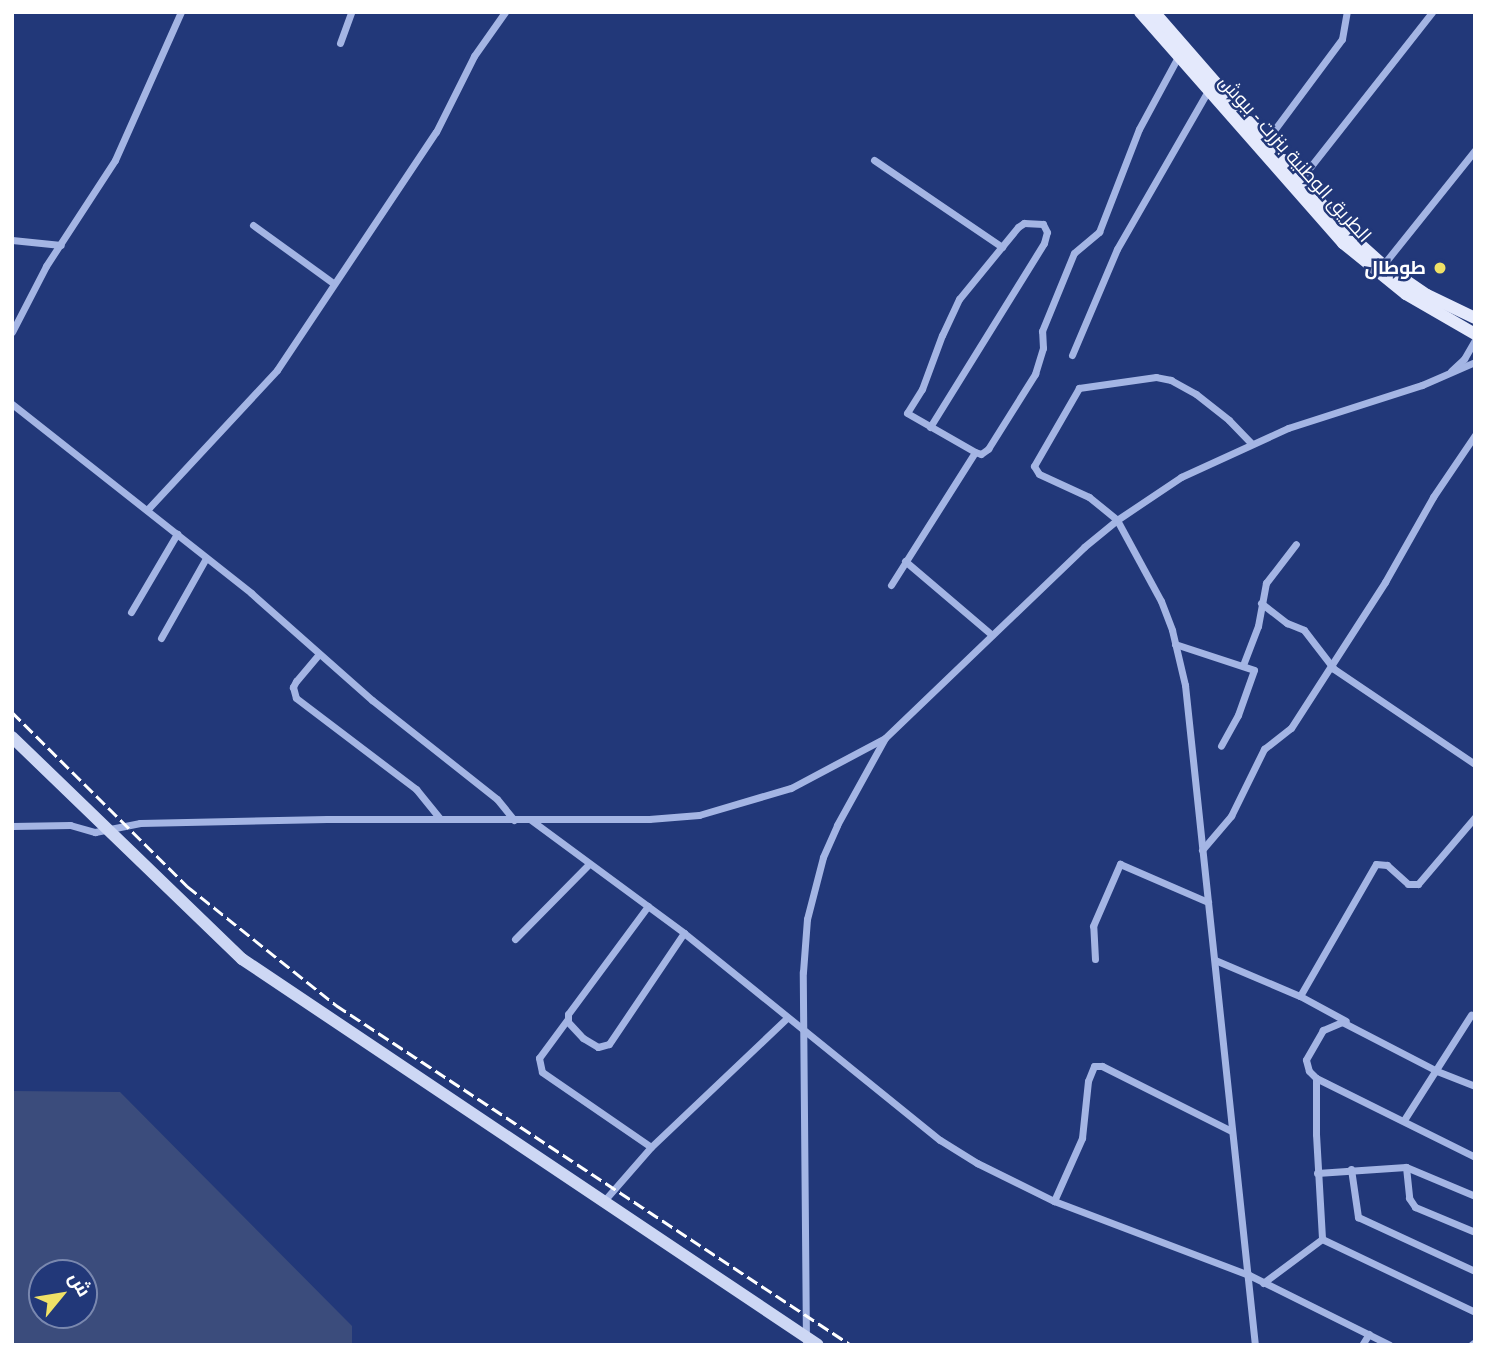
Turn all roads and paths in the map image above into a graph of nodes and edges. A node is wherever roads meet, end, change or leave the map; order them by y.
1 (181, 12) edge
2 (351, 12) edge
3 (505, 12) edge
4 (1140, 12) edge
5 (1346, 12) edge
6 (1432, 12) edge
7 (1160, 14) edge
8 (340, 43) dead end
9 (1178, 57) junction
10 (1208, 91) junction
11 (1266, 142) junction
12 (1475, 150) edge
13 (874, 160) dead end
14 (1299, 181) junction
15 (253, 225) dead end
16 (12, 240) edge
17 (61, 245) junction
18 (1002, 247) junction
19 (1383, 265) junction
20 (333, 283) junction
21 (1475, 318) edge
22 (12, 332) edge
23 (1475, 334) edge
24 (1475, 340) edge
25 (1073, 355) dead end
26 (1475, 362) edge
27 (1446, 376) junction
28 (12, 404) edge
29 (930, 427) junction
30 (1475, 435) edge
31 (1251, 443) junction
32 (975, 452) junction
33 (147, 510) junction
34 (1117, 520) junction
35 (177, 534) junction
36 (1296, 544) dead end
37 (206, 558) junction
38 (905, 561) junction
39 (891, 585) dead end
40 (1261, 603) junction
41 (131, 612) dead end
42 (992, 635) junction
43 (161, 638) dead end
44 (1175, 644) junction
45 (319, 654) junction
46 (1243, 665) junction
47 (1330, 665) junction
48 (12, 737) edge
49 (886, 738) junction
50 (1221, 746) dead end
51 (1475, 764) edge
52 (1475, 817) edge
53 (440, 818) junction
54 (514, 820) junction
55 (531, 820) junction
56 (12, 826) edge
57 (106, 830) junction
58 (1202, 850) junction
59 (589, 864) junction
60 (1208, 902) junction
61 (648, 906) junction
62 (684, 933) junction
63 (515, 939) dead end
64 (1095, 959) dead end
65 (1215, 960) junction
66 (1300, 996) junction
67 (1474, 1013) edge
68 (788, 1018) junction
69 (567, 1020) junction
70 (1350, 1024) junction
71 (803, 1031) junction
72 (1437, 1072) junction
73 (1316, 1078) junction
74 (1475, 1086) edge
75 (1404, 1120) junction
76 (1231, 1131) junction
77 (651, 1147) junction
78 (1475, 1157) edge
79 (1406, 1167) junction
80 (1351, 1170) junction
81 (1317, 1173) junction
82 (1475, 1196) edge
83 (1054, 1201) junction
84 (603, 1202) junction
85 (1475, 1232) edge
86 (1322, 1239) junction
87 (1475, 1271) edge
88 (1249, 1275) junction
89 (1263, 1283) junction
90 (1475, 1312) edge
91 (1369, 1335) junction
92 (806, 1341) edge
93 (818, 1345) edge
94 (1255, 1345) edge
95 (1362, 1345) edge
96 (1390, 1345) edge

1 - 17 street
2 - 8 street
3 - 20 street
4 - 9 main road, الطريق الوطنية بنزرت - ببوش
5 - 11 street
6 - 14 street
7 - 11 main road, الطريق الوطنية بنزرت - ببوش
9 - 10 main road, الطريق الوطنية بنزرت - ببوش
9 - 32 street
10 - 23 main road, الطريق الوطنية بنزرت - ببوش
10 - 25 street
11 - 14 main road, الطريق الوطنية بنزرت - ببوش
12 - 19 street
13 - 18 street
14 - 19 main road, الطريق الوطنية بنزرت - ببوش
15 - 20 street
16 - 17 street
17 - 22 street
18 - 29 street
18 - 29 street
19 - 21 main road, الطريق الوطنية بنزرت - ببوش
20 - 33 street
24 - 27 street
26 - 27 street
27 - 31 street
28 - 33 street
29 - 32 street
30 - 47 street
31 - 34 street
31 - 34 street
32 - 38 street
33 - 35 street
34 - 42 street
34 - 44 street
35 - 37 street
35 - 41 street
36 - 40 street
37 - 43 street
37 - 45 street
38 - 39 street
38 - 42 street
40 - 46 street
40 - 47 street
42 - 49 street
44 - 46 street
44 - 58 street
45 - 53 street
45 - 54 street
46 - 50 street
47 - 51 street
47 - 58 street
48 - 57 street
49 - 55 street
49 - 71 street
52 - 66 street
53 - 54 street
53 - 57 street
54 - 55 street
55 - 59 street
56 - 57 street
57 - 84 street
58 - 60 street
59 - 61 street
59 - 63 street
60 - 64 street
60 - 65 street
61 - 62 street
61 - 69 street
62 - 68 street
62 - 69 street
65 - 66 street
65 - 76 street
66 - 70 street
67 - 72 street
68 - 71 street
68 - 77 street
69 - 77 street
70 - 72 street
70 - 73 street
71 - 83 street
71 - 92 street
72 - 74 street
72 - 75 street
73 - 75 street
73 - 81 street
75 - 78 street
76 - 83 street
76 - 88 street
77 - 84 street
79 - 80 street
79 - 82 street
79 - 85 street
80 - 81 street
80 - 87 street
81 - 86 street
83 - 88 street
84 - 92 street
86 - 89 street
86 - 90 street
88 - 89 street
88 - 94 street
89 - 91 street
91 - 95 street
91 - 96 street
92 - 93 street

